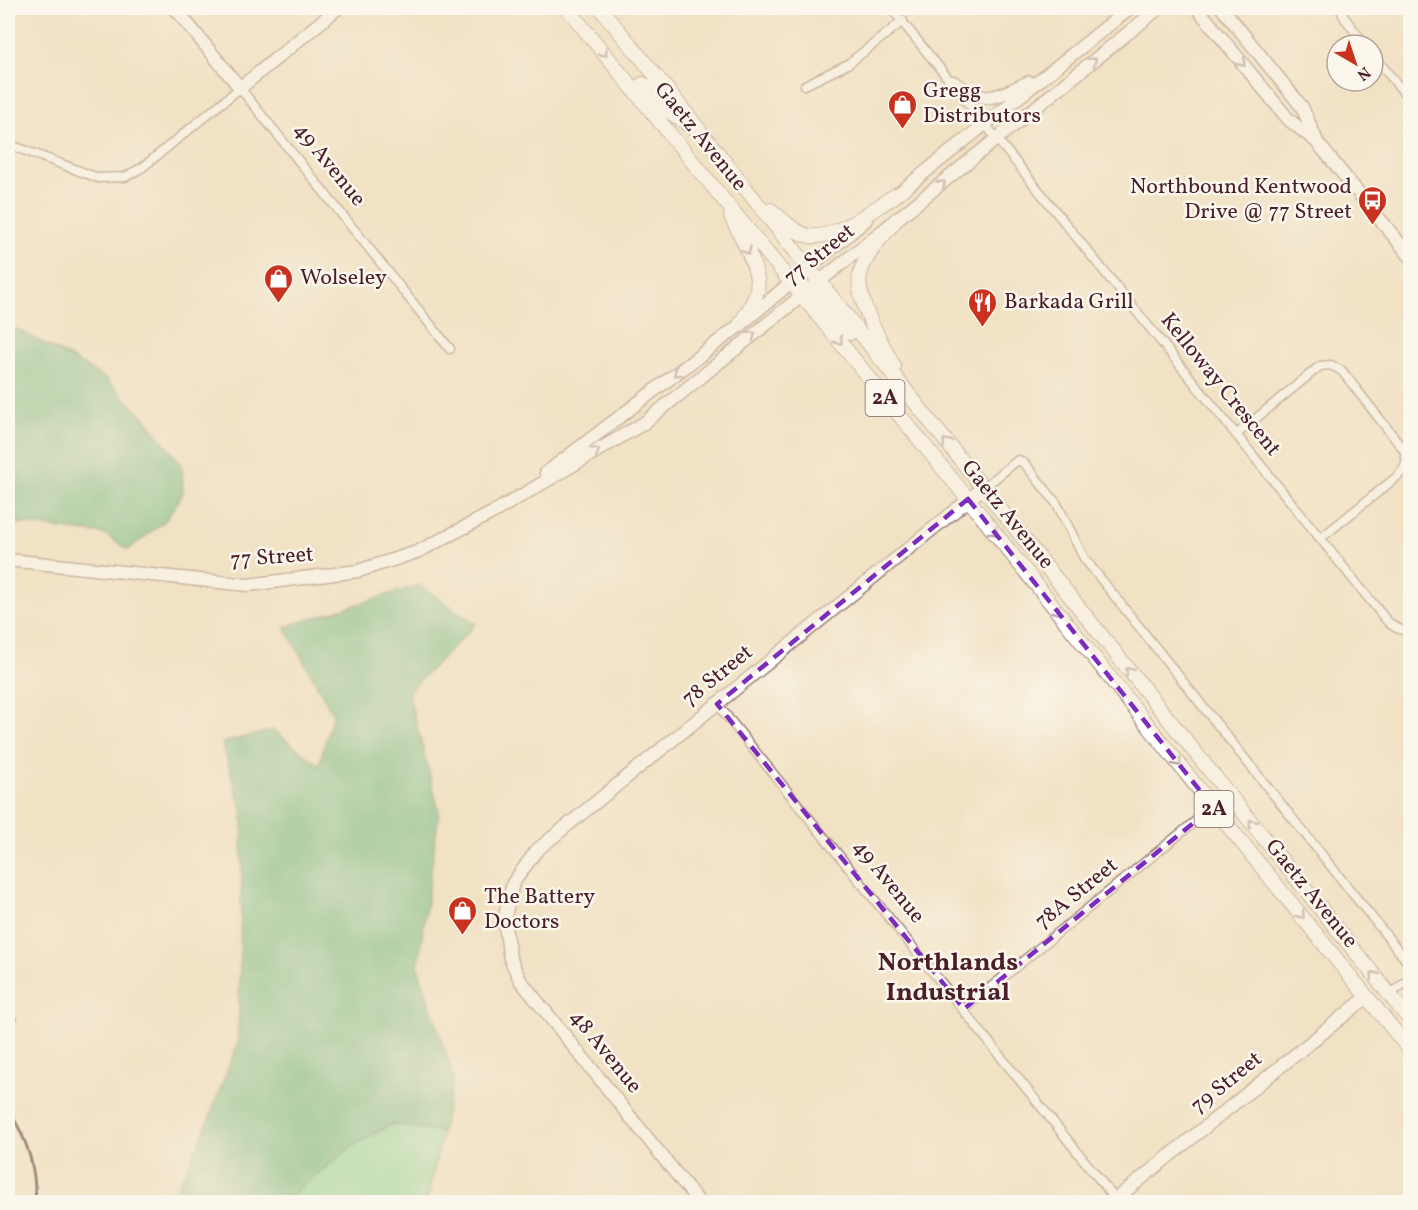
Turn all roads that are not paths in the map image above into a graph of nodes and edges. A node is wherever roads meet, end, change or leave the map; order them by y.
1 (175, 8) edge
2 (338, 8) edge
3 (567, 8) edge
4 (600, 8) edge
5 (891, 8) edge
6 (1130, 8) edge
7 (1159, 8) edge
8 (1197, 8) edge
9 (1222, 8) edge
10 (1340, 8) edge
11 (903, 21) junction
12 (1356, 33) edge
13 (1385, 70) edge
14 (1044, 76) junction
15 (953, 82) junction
16 (805, 85) dead end
17 (240, 88) junction
18 (634, 89) junction
19 (1410, 100) edge
20 (985, 124) junction
21 (705, 137) junction
22 (998, 139) junction
23 (1316, 141) junction
24 (8, 144) edge
25 (745, 188) junction
26 (897, 195) junction
27 (723, 198) junction
28 (896, 220) junction
29 (1410, 256) edge
30 (809, 267) junction
31 (821, 281) junction
32 (791, 282) junction
33 (805, 294) junction
34 (740, 325) junction
35 (450, 349) dead end
36 (905, 391) junction
37 (1237, 434) junction
38 (982, 488) junction
39 (968, 499) junction
40 (492, 513) junction
41 (1321, 538) junction
42 (8, 560) edge
43 (1410, 630) edge
44 (717, 704) junction
45 (1213, 807) junction
46 (505, 916) joint
47 (1410, 965) edge
48 (1410, 978) edge
49 (1390, 995) junction
50 (1367, 997) junction
51 (964, 1009) junction
52 (1410, 1020) edge
53 (1410, 1050) edge
54 (1114, 1201) edge
55 (699, 1203) edge

1 - 17 main road, 49 Avenue
2 - 17 main road
3 -> 18 main road, Gaetz Avenue / 2A
4 - 21 main road, Gaetz Avenue / 2A
5 - 11 street, Kelloway Crescent
6 - 14 main road, 77 Street
22 -> 7 main road, 77 Street
8 -> 23 main road
9 - 23 main road
10 - 12 street
11 - 15 street, Kelloway Crescent
11 - 16 street
13 - 19 street
14 - 15 main road
14 - 20 main road, 77 Street
15 - 20 street, Kelloway Crescent
17 - 24 street
17 - 35 street, 49 Avenue
18 - 21 main road
18 - 27 main road, Gaetz Avenue / 2A
20 - 22 street, Kelloway Crescent
20 - 26 main road, 77 Street
21 - 25 main road, Gaetz Avenue / 2A
28 -> 22 main road, 77 Street
22 - 37 street, Kelloway Crescent
23 - 29 main road
25 - 26 main road
25 - 30 main road, Gaetz Avenue / 2A
26 - 30 main road, 77 Street
27 - 32 main road, Gaetz Avenue / 2A
27 -> 34 main road
28 - 31 main road, 77 Street
28 - 36 main road
30 - 31 main road, Gaetz Avenue / 2A
30 - 32 main road, 77 Street
31 - 33 main road, 77 Street
31 - 36 main road, Gaetz Avenue / 2A
32 - 33 main road, Gaetz Avenue / 2A
32 - 34 main road, 77 Street
33 - 36 main road
33 -> 39 main road, Gaetz Avenue / 2A
40 -> 33 main road, 77 Street
34 -> 40 main road, 77 Street
38 -> 36 main road, Gaetz Avenue / 2A
37 - 41 street, Kelloway Crescent
37 - 41 street
38 - 39 main road, 78 Street
38 - 47 street, Gaetz Avenue
49 -> 38 main road, Gaetz Avenue / 2A
39 - 44 main road, 78 Street
39 -> 45 main road, Gaetz Avenue / 2A
40 - 42 main road, 77 Street
41 - 43 street, Kelloway Crescent
44 - 46 main road, 78 Street
44 - 51 street, 49 Avenue
45 -> 50 main road, Gaetz Avenue / 2A
45 - 51 street, 78A Street
46 - 55 main road, 48 Avenue
48 - 49 street
49 - 52 main road, Gaetz Avenue / 2A
50 - 53 main road, Gaetz Avenue / 2A
50 - 54 main road, 79 Street
51 - 54 street, 49 Avenue

